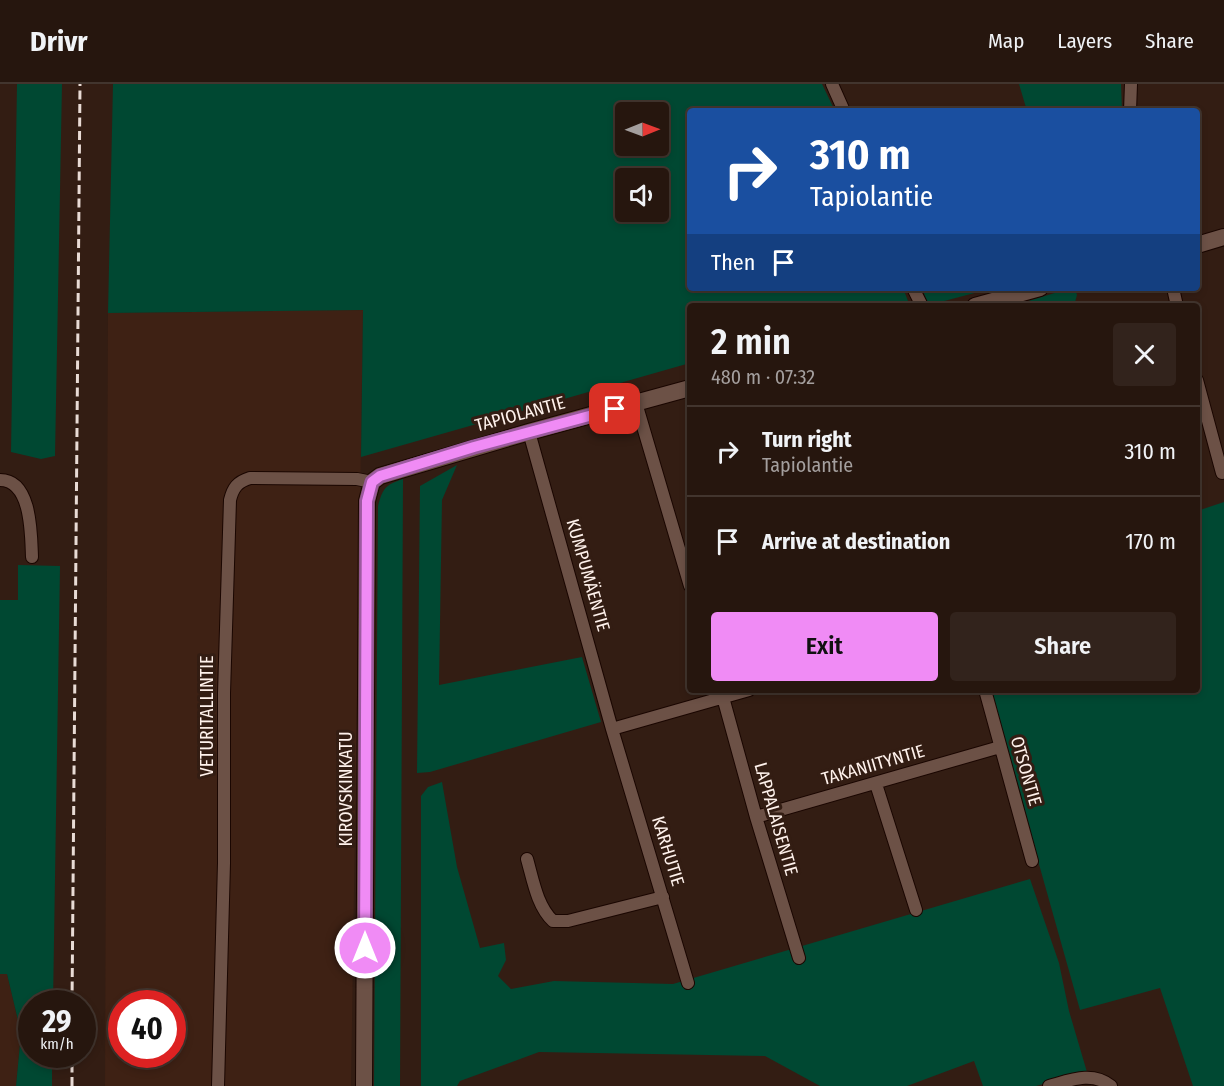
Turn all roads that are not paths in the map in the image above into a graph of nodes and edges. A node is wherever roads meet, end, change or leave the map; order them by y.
1 (832, 84) edge
2 (1131, 84) edge
3 (843, 108) edge
4 (1130, 108) edge
5 (1224, 237) edge
6 (1200, 244) edge
7 (1029, 291) edge
8 (986, 303) edge
9 (687, 389) edge
10 (1200, 391) edge
11 (636, 403) junction
12 (529, 432) junction
13 (1222, 473) dead end
14 (0, 480) edge
15 (370, 487) junction
16 (32, 557) dead end
17 (687, 576) edge
18 (986, 693) edge
19 (722, 694) edge
20 (612, 729) junction
21 (1000, 747) junction
22 (876, 784) junction
23 (756, 818) junction
24 (527, 859) dead end
25 (1032, 861) dead end
26 (663, 897) junction
27 (916, 910) dead end
28 (799, 958) dead end
29 (688, 983) dead end
30 (218, 1086) edge
31 (364, 1086) edge
32 (1049, 1086) edge
33 (1111, 1086) edge

1 - 3 street
2 - 4 street
5 - 6 street
7 - 8 street
9 - 11 street, TAPIOLANTIE
10 - 13 street
11 - 12 street, TAPIOLANTIE
11 - 17 street
12 - 15 street, TAPIOLANTIE
12 - 20 street, KUMPUMÄENTIE
14 - 16 street
15 - 30 street, VETURITALLINTIE
15 - 31 street, KIROVSKINKATU
18 - 21 street, OTSONTIE
19 - 20 street
19 - 23 street, LAPPALAISENTIE
20 - 26 street, KARHUTIE
21 - 22 street, TAKANIITYNTIE
21 - 25 street, OTSONTIE
22 - 23 street, TAKANIITYNTIE
22 - 27 street
23 - 28 street, LAPPALAISENTIE
24 - 26 street
26 - 29 street, KARHUTIE
32 - 33 street

